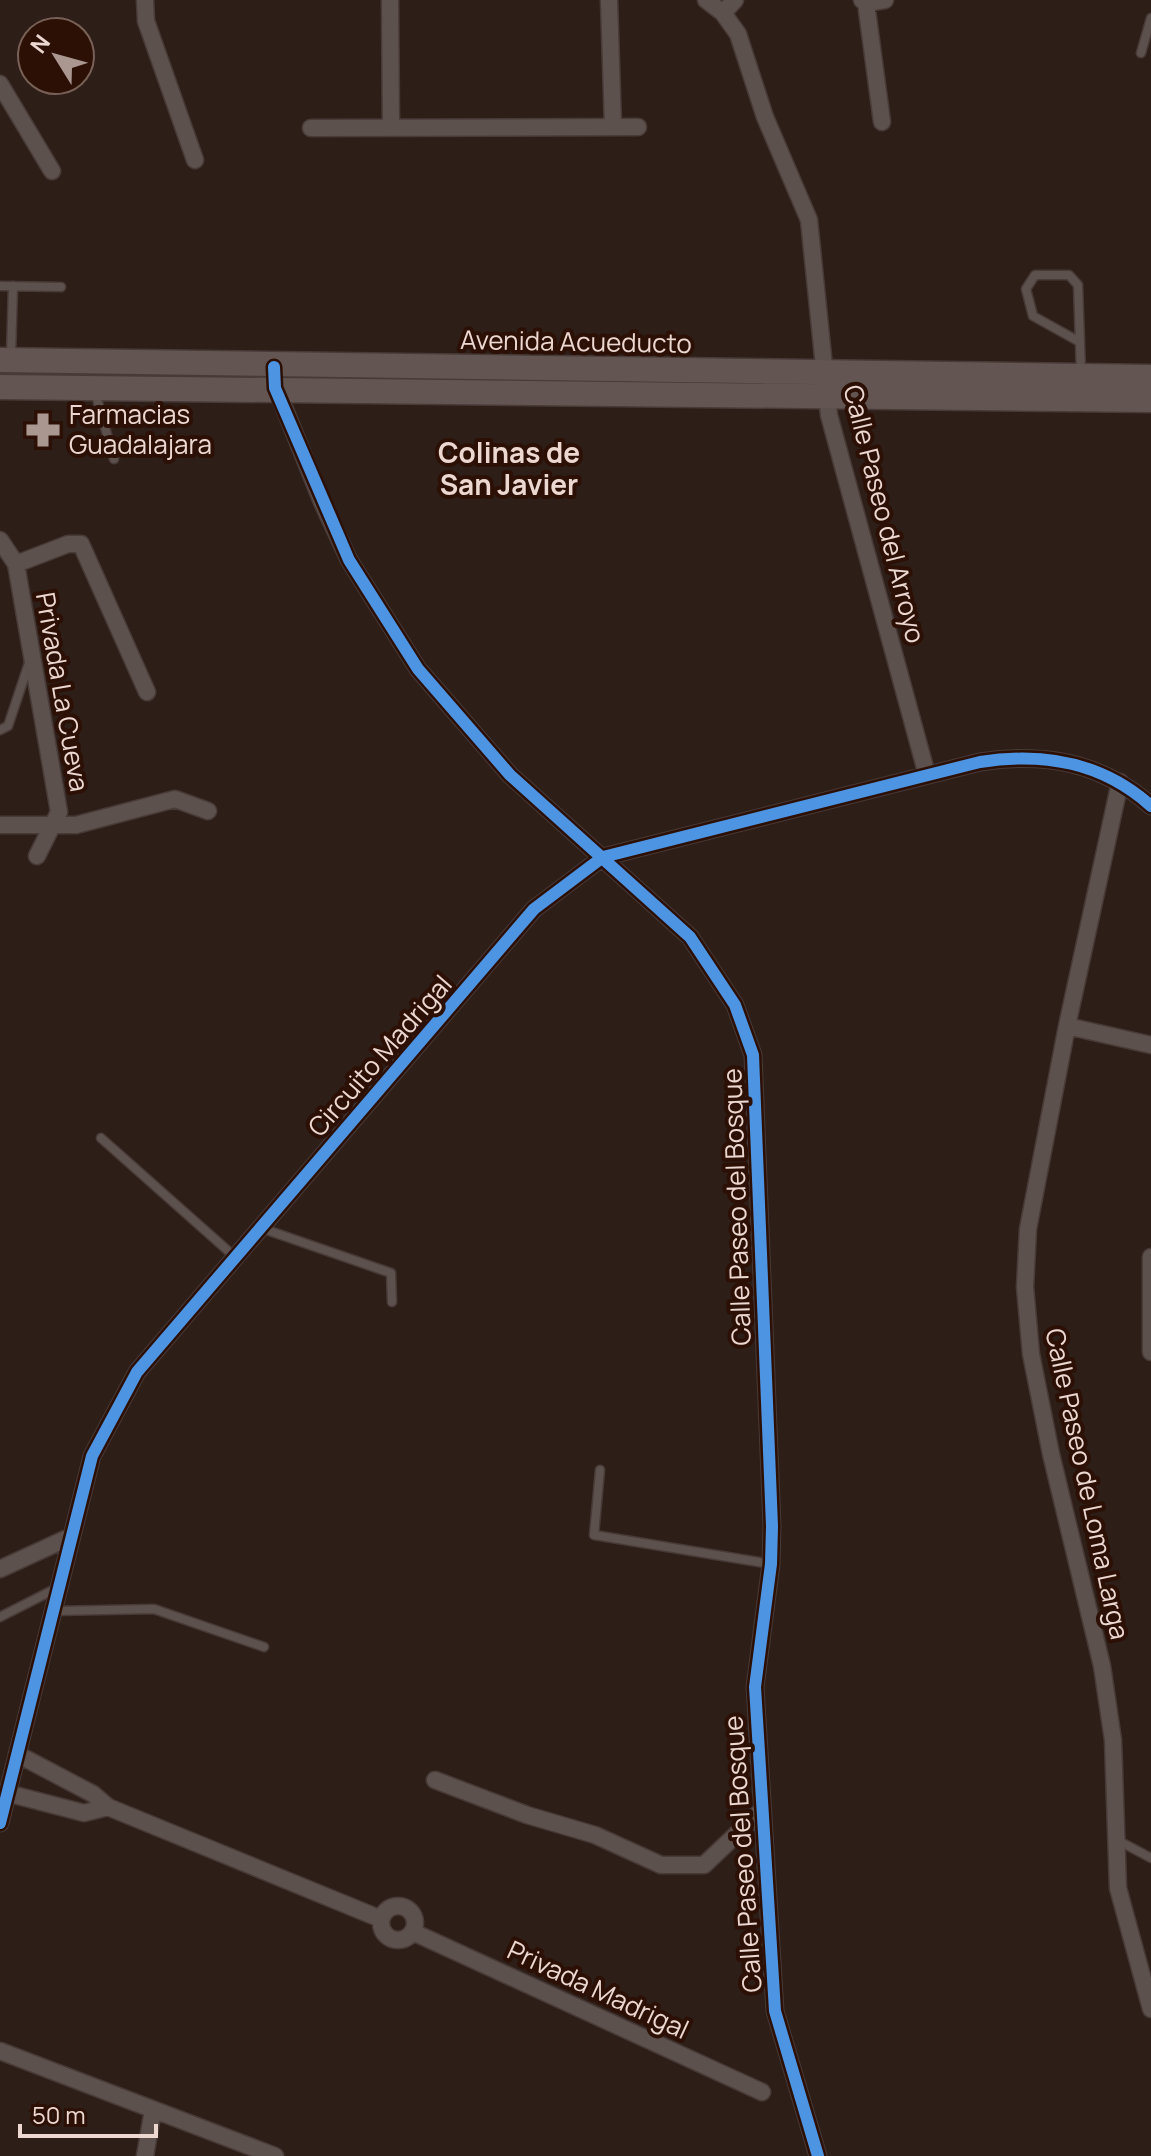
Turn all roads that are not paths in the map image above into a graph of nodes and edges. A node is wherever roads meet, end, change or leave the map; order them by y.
1 (390, 0) edge
2 (609, 0) edge
3 (706, 0) edge
4 (885, 0) edge
5 (143, 2) edge
6 (864, 2) edge
7 (729, 6) edge
8 (1151, 18) edge
9 (1141, 53) dead end
10 (0, 84) edge
11 (882, 122) dead end
12 (613, 127) junction
13 (638, 127) dead end
14 (311, 128) dead end
15 (391, 128) junction
16 (195, 160) dead end
17 (52, 171) dead end
18 (0, 286) edge
19 (13, 286) junction
20 (61, 287) dead end
21 (1078, 341) junction
22 (5, 360) edge
23 (1082, 376) junction
24 (275, 377) junction
25 (1151, 377) edge
26 (826, 384) junction
27 (0, 387) edge
28 (94, 387) junction
29 (1151, 400) edge
30 (114, 459) dead end
31 (0, 540) edge
32 (16, 564) junction
33 (32, 654) junction
34 (147, 692) dead end
35 (0, 730) edge
36 (927, 775) junction
37 (1120, 782) junction
38 (1151, 806) edge
39 (208, 811) dead end
40 (0, 825) edge
41 (52, 827) junction
42 (37, 856) dead end
43 (603, 857) junction
44 (1067, 1026) junction
45 (1151, 1043) edge
46 (101, 1138) dead end
47 (261, 1228) junction
48 (235, 1257) junction
49 (1151, 1257) edge
50 (392, 1302) dead end
51 (1151, 1352) edge
52 (600, 1470) dead end
53 (72, 1536) junction
54 (771, 1564) junction
55 (0, 1569) edge
56 (60, 1587) junction
57 (53, 1611) junction
58 (0, 1617) edge
59 (264, 1647) dead end
60 (17, 1754) junction
61 (435, 1780) dead end
62 (4, 1793) edge
63 (108, 1807) junction
64 (761, 1811) junction
65 (0, 1823) edge
66 (1116, 1840) junction
67 (1151, 1858) edge
68 (381, 1919) junction
69 (413, 1932) junction
70 (1151, 2009) edge
71 (0, 2051) edge
72 (762, 2092) dead end
73 (153, 2110) junction
74 (145, 2156) edge
75 (275, 2156) edge
76 (818, 2156) edge

1 - 15 street
2 - 12 street
3 - 7 street, Calle Paseo del Arroyo
4 - 6 street
5 - 16 street
6 - 11 street
7 - 26 street, Calle Paseo del Arroyo
8 - 9 lane
10 - 17 street
12 - 13 street
12 - 15 street
14 - 15 street
18 - 19 lane
19 - 20 lane
19 - 22 lane
21 - 21 lane
21 - 23 lane
22 - 24 main road, Avenida Acueducto
23 - 25 main road, Avenida Acueducto
23 - 26 main road, Avenida Acueducto
24 - 26 main road, Avenida Acueducto
24 - 28 main road, Avenida Acueducto
24 - 43 street, Calle Paseo del Bosque
26 - 29 main road, Avenida Acueducto
26 - 36 street, Calle Paseo del Arroyo
27 - 28 main road, Avenida Acueducto
28 - 30 lane
31 - 32 street, Privada La Cueva
32 - 33 street, Privada La Cueva
32 - 34 street, Privada La Cueva
33 - 35 lane
33 - 41 street, Privada La Cueva
36 - 37 street, Circuito Madrigal
36 - 43 street, Circuito Madrigal
37 - 38 street, Circuito Madrigal
37 - 44 street, Calle Paseo de Loma Larga
39 - 41 street, Privada La Cueva
40 - 41 street
41 - 42 street, Privada La Cueva
43 - 47 street, Circuito Madrigal
43 - 54 street, Calle Paseo del Bosque
44 - 45 street
44 - 66 street, Calle Paseo de Loma Larga
46 - 48 lane
47 - 48 street, Circuito Madrigal
47 - 50 lane
48 - 53 street, Circuito Madrigal
49 - 51 street
52 - 54 lane
53 - 55 street
53 - 56 street, Circuito Madrigal
54 - 64 street, Calle Paseo del Bosque
56 - 57 street, Circuito Madrigal
56 - 58 lane
57 - 59 lane
57 - 60 street, Circuito Madrigal
60 - 62 street, Circuito Madrigal
60 - 63 street
61 - 64 street
62 - 63 street
62 - 65 street, Circuito Madrigal
63 - 68 street
64 - 76 street, Calle Paseo del Bosque
66 - 67 lane
66 - 70 street, Calle Paseo de Loma Larga
68 - 69 street
68 - 69 street
69 - 72 street, Privada Madrigal
71 - 73 street
73 - 74 street
73 - 75 street

